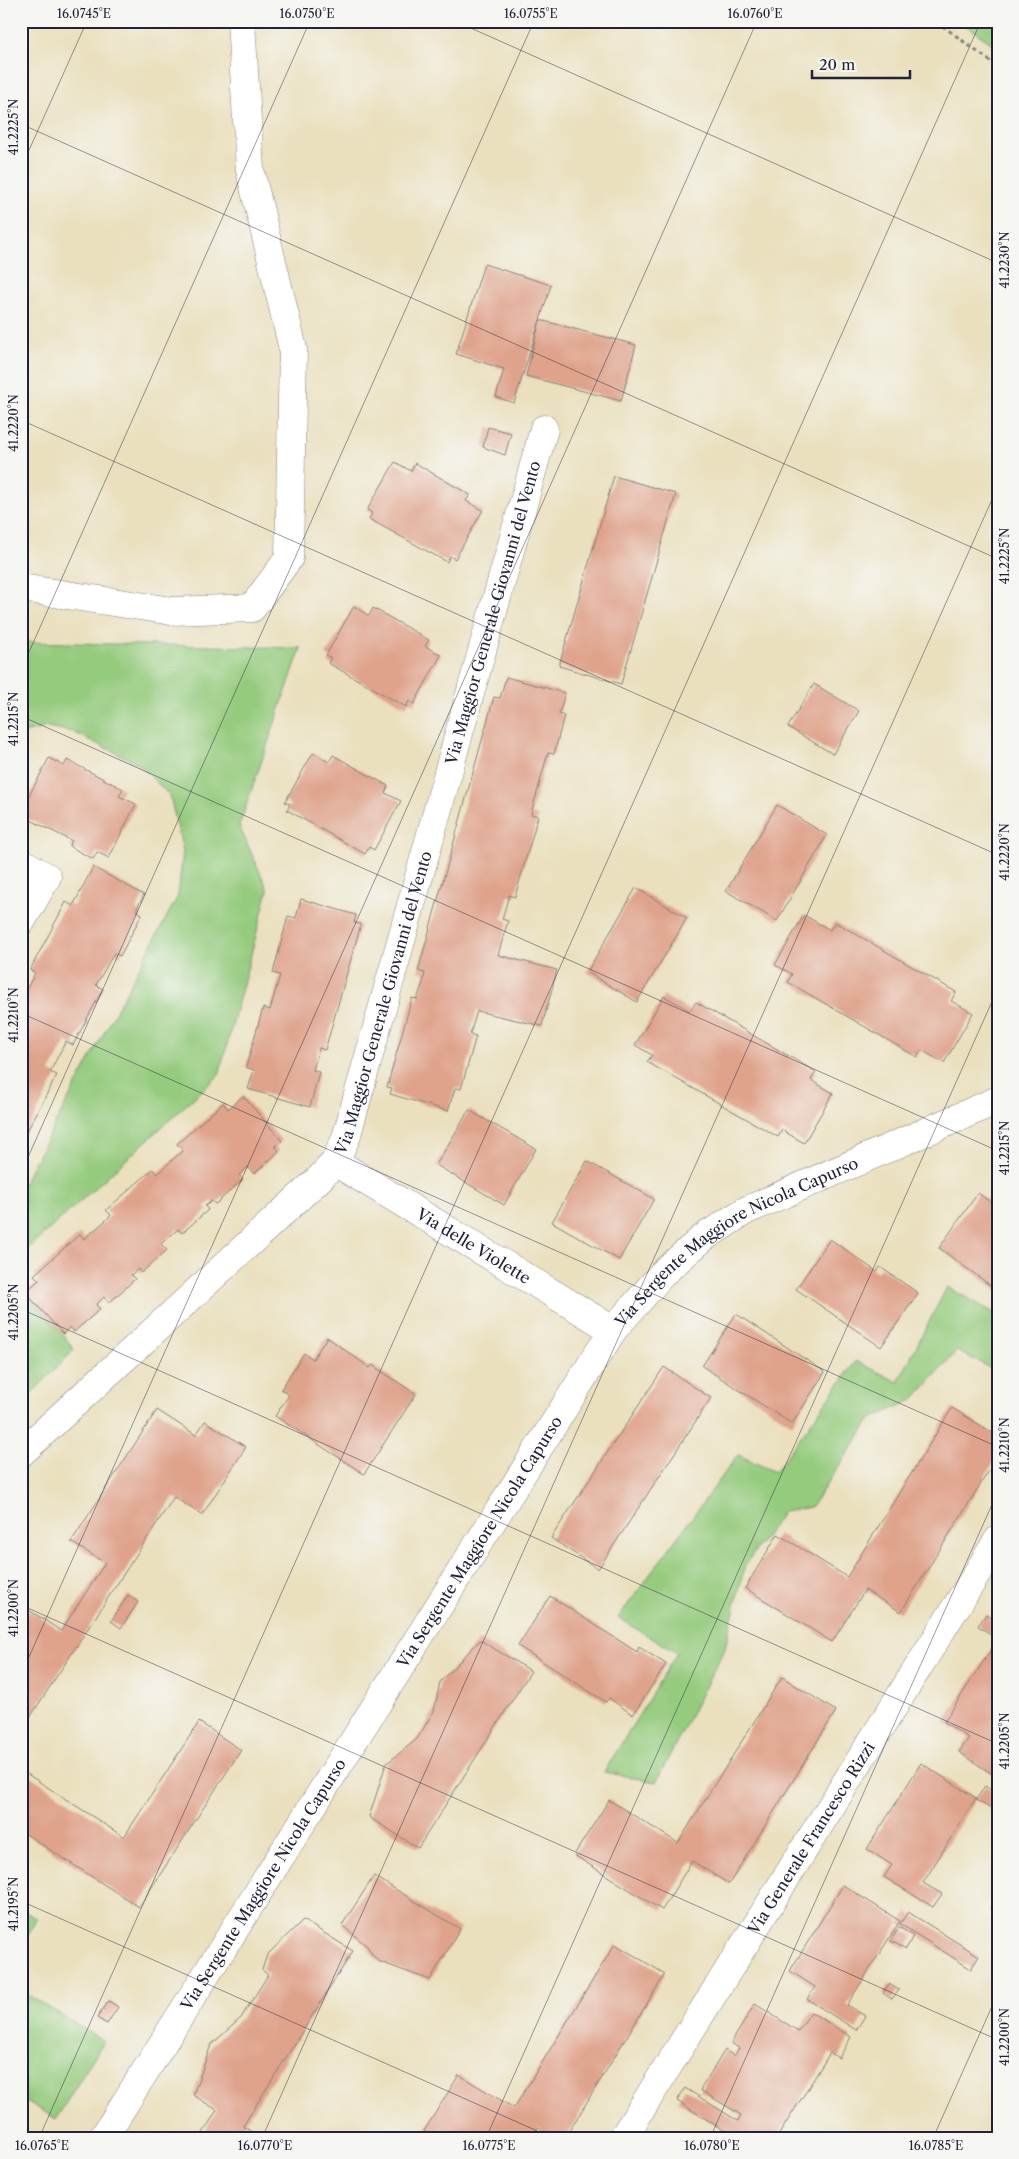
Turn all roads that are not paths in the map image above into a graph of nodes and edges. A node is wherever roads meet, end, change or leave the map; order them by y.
1 (241, 21) edge
2 (544, 429) dead end
3 (21, 588) edge
4 (21, 862) edge
5 (21, 922) edge
6 (998, 1100) edge
7 (335, 1162) junction
8 (614, 1330) junction
9 (23, 1446) edge
10 (998, 1540) edge
11 (103, 2138) edge
12 (623, 2138) edge

1 - 3 street
2 - 7 street, Via Maggior Generale Giovanni del Vento
4 - 5 street
6 - 8 street, Via Sergente Maggiore Nicola Capurso
7 - 8 street, Via delle Violette
7 - 9 street, Via Maggior Generale Giovanni del Vento
8 - 11 street, Via Sergente Maggiore Nicola Capurso
10 - 12 street, Via Generale Francesco Rizzi

